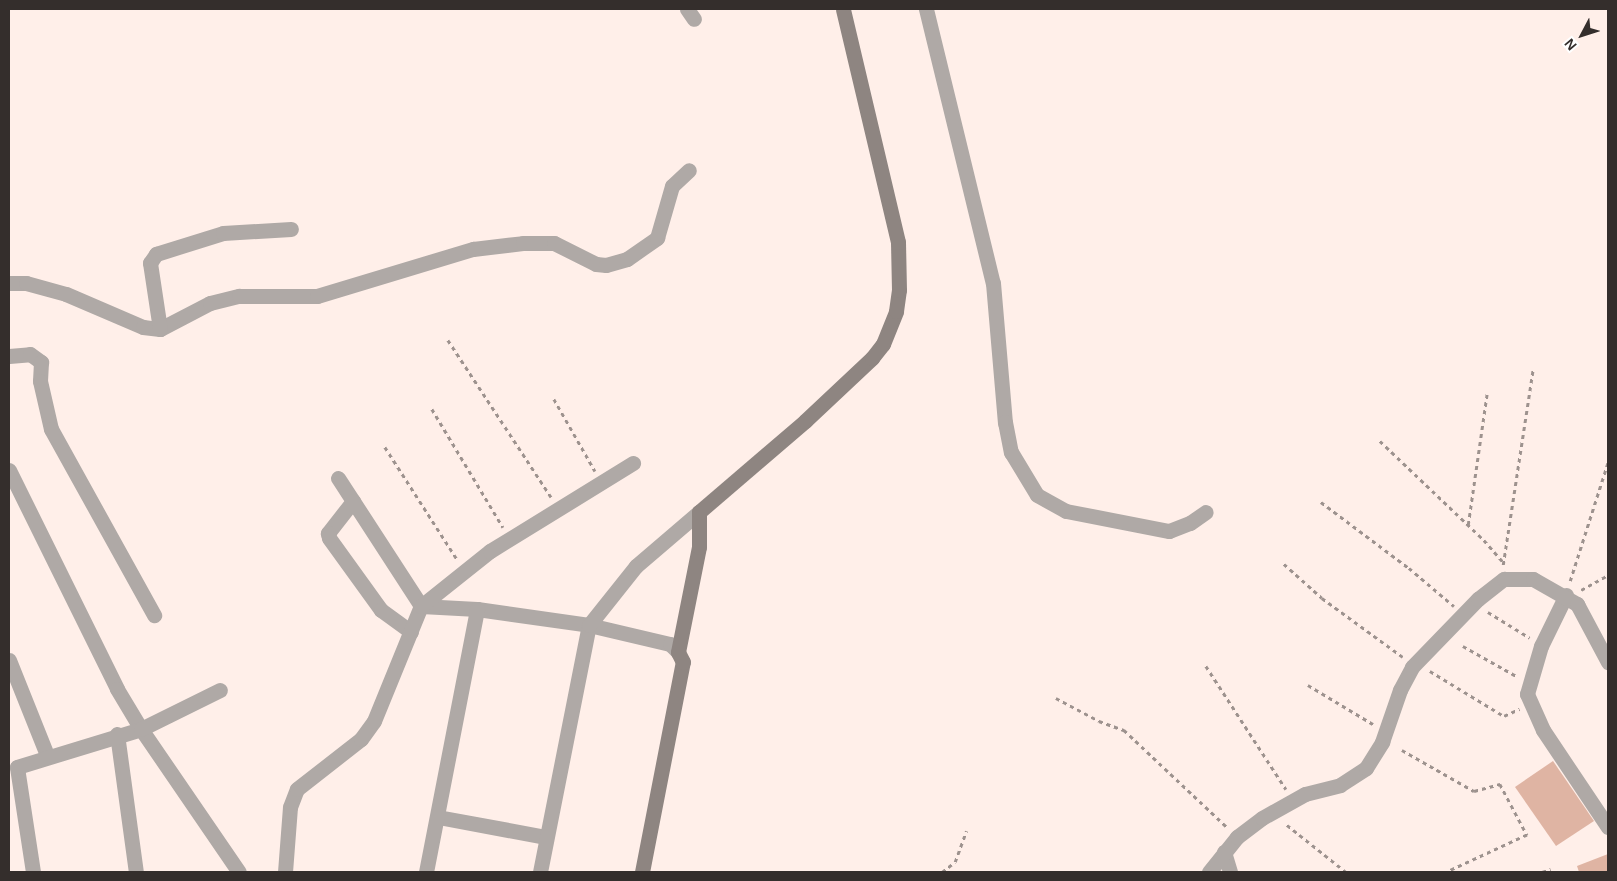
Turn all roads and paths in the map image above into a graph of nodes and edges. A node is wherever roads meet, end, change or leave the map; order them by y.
1 (843, 9) edge
2 (926, 9) edge
3 (689, 170) dead end
4 (291, 229) dead end
5 (9, 283) edge
6 (160, 329) junction
7 (448, 340) dead end
8 (9, 356) edge
9 (1533, 370) dead end
10 (1487, 393) dead end
11 (554, 399) dead end
12 (432, 409) dead end
13 (1380, 441) dead end
14 (386, 447) dead end
15 (1608, 462) edge
16 (633, 463) dead end
17 (9, 470) edge
18 (338, 478) dead end
19 (602, 483) junction
20 (353, 501) junction
21 (1321, 502) dead end
22 (558, 508) junction
23 (699, 512) junction
24 (1206, 512) dead end
25 (1468, 525) junction
26 (510, 539) junction
27 (1284, 564) dead end
28 (465, 571) junction
29 (1608, 575) edge
30 (1568, 597) junction
31 (421, 606) junction
32 (477, 609) junction
33 (1456, 609) dead end
34 (1488, 612) dead end
35 (154, 615) dead end
36 (589, 625) junction
37 (411, 632) junction
38 (1463, 646) dead end
39 (1542, 646) junction
40 (678, 652) junction
41 (9, 660) edge
42 (1406, 660) dead end
43 (1608, 662) edge
44 (1206, 666) dead end
45 (1430, 671) dead end
46 (1530, 684) junction
47 (1308, 685) dead end
48 (220, 690) dead end
49 (1056, 698) dead end
50 (1530, 702) junction
51 (1373, 724) dead end
52 (141, 729) junction
53 (117, 734) junction
54 (1402, 750) dead end
55 (47, 755) junction
56 (1290, 794) dead end
57 (438, 817) junction
58 (1287, 825) dead end
59 (1608, 827) edge
60 (1230, 830) dead end
61 (966, 831) dead end
62 (546, 837) junction
63 (1224, 852) junction
64 (1551, 869) dead end
65 (33, 872) edge
66 (136, 872) edge
67 (238, 872) edge
68 (285, 872) edge
69 (426, 872) edge
70 (540, 872) edge
71 (642, 872) edge
72 (942, 872) edge
73 (1209, 872) edge
74 (1230, 872) edge
75 (1346, 872) edge
76 (1448, 872) edge
77 (1542, 872) edge

1 - 23 street
2 - 24 street
3 - 6 street
4 - 6 street
5 - 6 street
7 - 22 path
8 - 35 street
9 - 25 path
10 - 25 path
11 - 19 path
12 - 26 path
13 - 25 path
14 - 28 path
15 - 30 path
16 - 19 street
17 - 52 street
18 - 20 street
19 - 22 street
20 - 31 street
20 - 37 street
21 - 33 path
22 - 26 street
23 - 36 street
23 - 40 street
26 - 28 street
27 - 42 path
28 - 31 street
29 - 30 path
30 - 39 street
30 - 43 street
30 - 63 street
31 - 32 street
31 - 37 street
32 - 36 street
32 - 57 street
34 - 39 path
36 - 40 street
36 - 62 street
37 - 68 street
38 - 46 path
39 - 46 street
40 - 71 street
41 - 55 street
44 - 56 path
45 - 50 path
46 - 50 street
47 - 51 path
48 - 52 street
49 - 60 path
50 - 59 street
52 - 53 street
52 - 67 street
53 - 55 street
53 - 66 street
54 - 76 path
55 - 65 street
57 - 62 street
57 - 69 street
58 - 75 path
61 - 72 path
62 - 70 street
63 - 73 street
63 - 74 street
64 - 77 path

